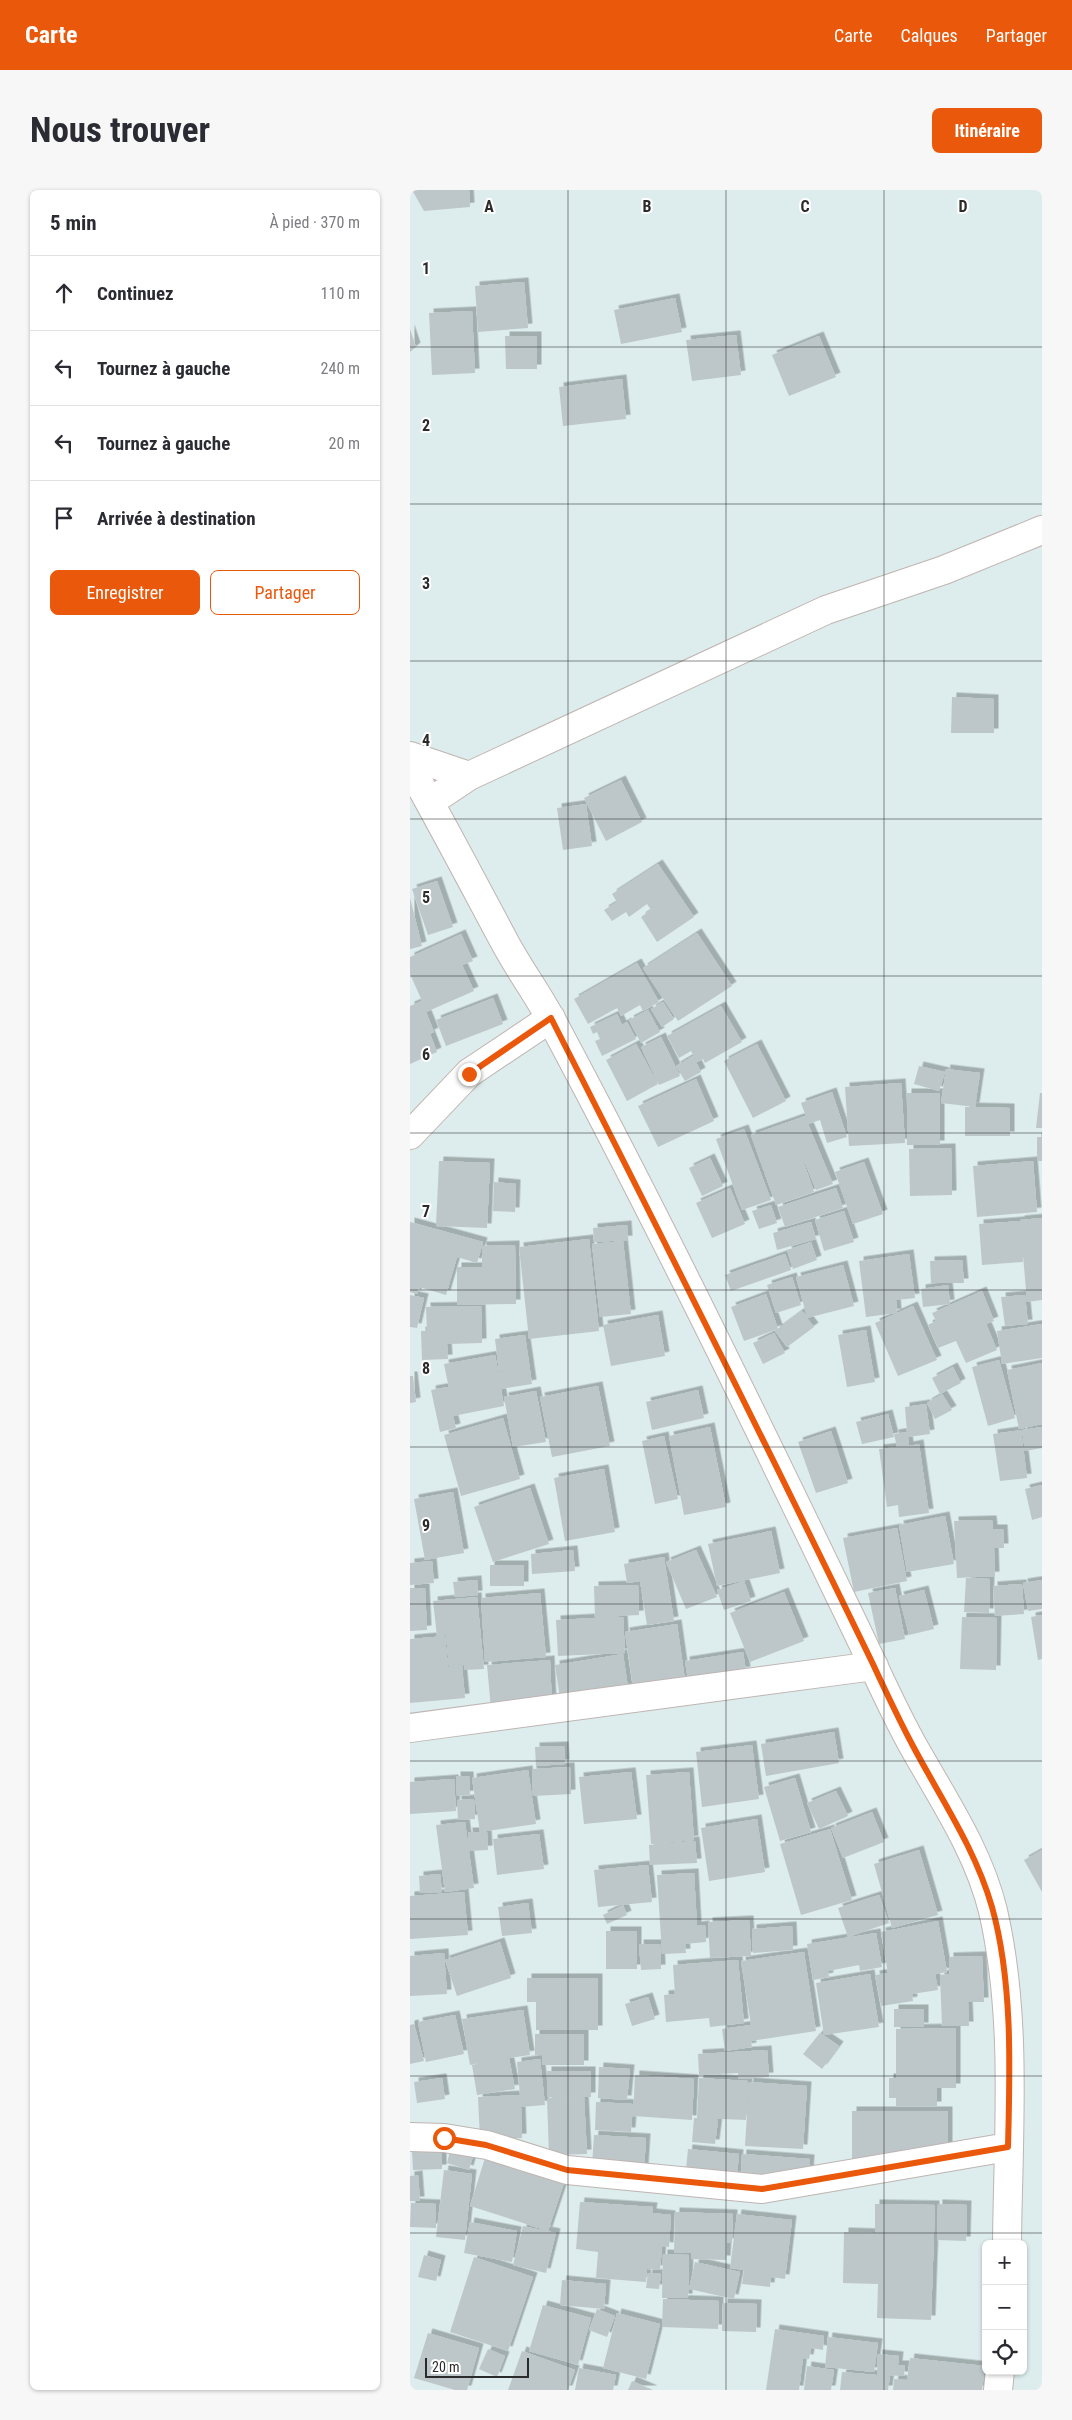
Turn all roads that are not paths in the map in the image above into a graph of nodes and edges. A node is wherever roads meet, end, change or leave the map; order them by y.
1 (1042, 530) edge
2 (410, 756) edge
3 (410, 767) edge
4 (469, 776) junction
5 (430, 802) junction
6 (551, 1018) junction
7 (410, 1135) edge
8 (874, 1666) junction
9 (410, 1728) edge
10 (410, 2137) edge
11 (1008, 2147) junction
12 (1007, 2240) edge
13 (1000, 2375) edge
14 (998, 2390) edge

1 - 4 street
2 - 4 street
3 - 5 street
4 - 5 street
5 - 6 street
6 - 7 street
6 - 8 street
8 - 9 street
8 - 11 street
10 - 11 street
11 - 12 street
13 - 14 street

